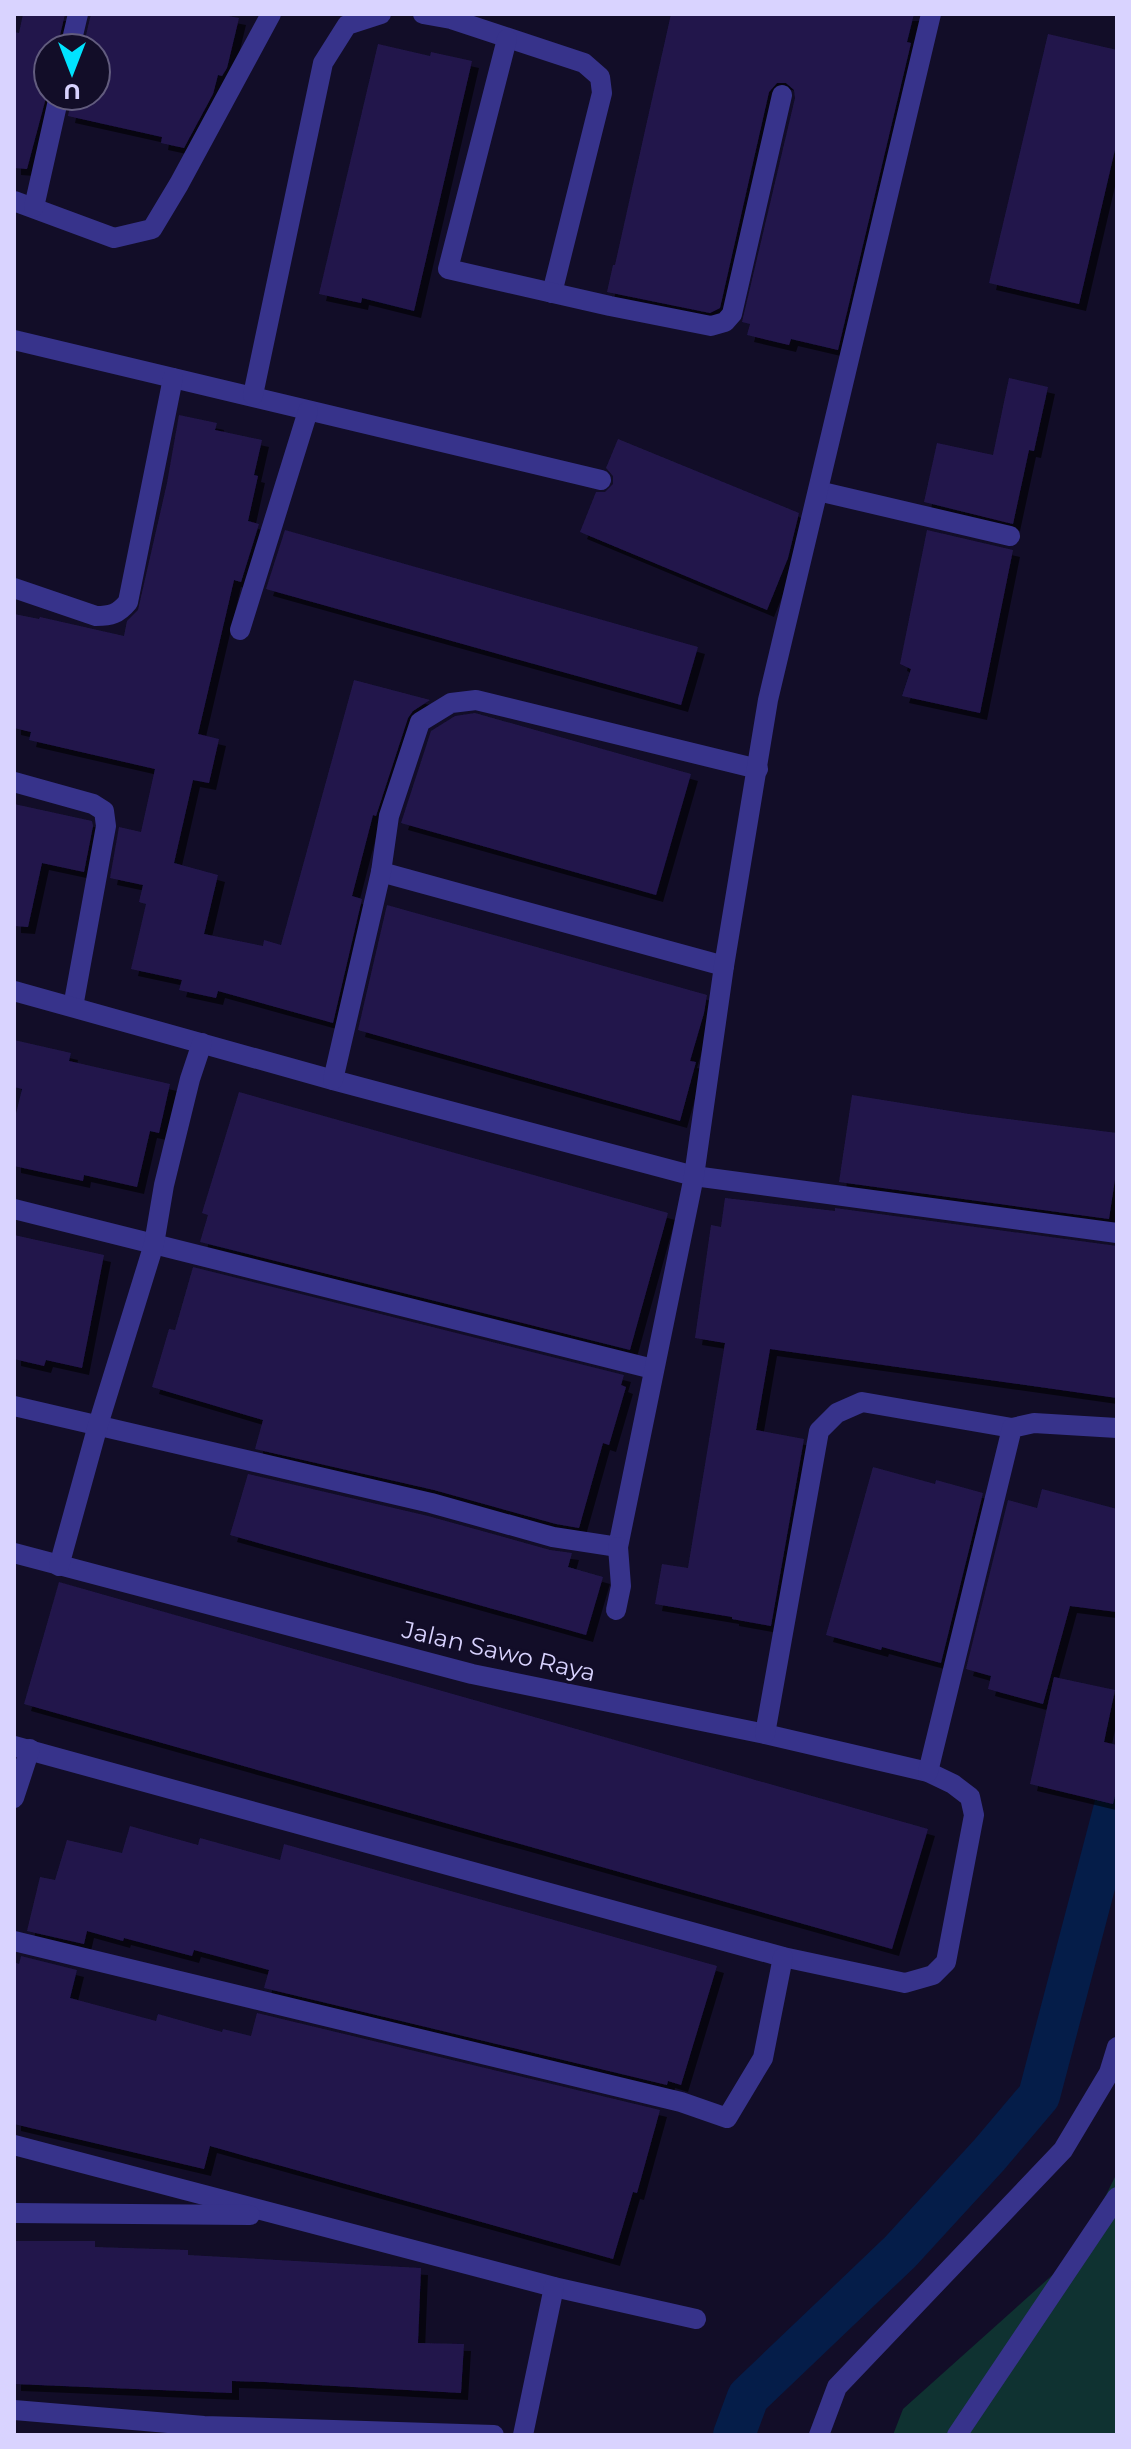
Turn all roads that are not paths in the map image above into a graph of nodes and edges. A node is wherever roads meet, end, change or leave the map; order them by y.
1 (271, 14) edge
2 (381, 14) edge
3 (423, 14) edge
4 (931, 14) edge
5 (507, 39) junction
6 (782, 95) dead end
7 (54, 112) edge
8 (24, 204) edge
9 (552, 293) junction
10 (14, 340) edge
11 (173, 378) junction
12 (253, 395) junction
13 (308, 411) junction
14 (601, 480) dead end
15 (818, 491) junction
16 (1010, 536) dead end
17 (14, 588) edge
18 (240, 630) dead end
19 (758, 769) junction
20 (14, 782) edge
21 (381, 872) junction
22 (724, 966) junction
23 (14, 991) edge
24 (73, 1007) junction
25 (202, 1043) junction
26 (333, 1080) junction
27 (694, 1176) junction
28 (14, 1209) edge
29 (1117, 1233) edge
30 (154, 1244) junction
31 (653, 1369) junction
32 (14, 1406) edge
33 (98, 1425) junction
34 (1012, 1428) junction
35 (1117, 1428) edge
36 (618, 1547) junction
37 (14, 1553) edge
38 (59, 1566) junction
39 (616, 1610) dead end
40 (765, 1734) junction
41 (22, 1747) edge
42 (928, 1772) junction
43 (14, 1798) edge
44 (14, 1941) edge
45 (783, 1957) junction
46 (1117, 2047) edge
47 (14, 2145) edge
48 (1117, 2197) edge
49 (14, 2213) edge
50 (282, 2215) junction
51 (554, 2287) junction
52 (696, 2319) dead end
53 (14, 2410) edge
54 (494, 2435) edge
55 (523, 2435) edge
56 (819, 2435) edge
57 (957, 2435) edge

1 - 8 street
2 - 12 street
3 - 5 street
4 - 15 street
5 - 9 street
5 - 9 street
6 - 9 street
7 - 8 street
10 - 11 street
11 - 12 street
11 - 17 street
12 - 13 street
13 - 14 street
13 - 18 street
15 - 16 street
15 - 19 street
19 - 21 street
19 - 22 street
20 - 24 street
21 - 22 street
21 - 26 street
22 - 27 street
23 - 24 street
24 - 25 street
25 - 26 street
25 - 30 street
26 - 27 street
27 - 29 street
27 - 31 street
28 - 30 street
30 - 31 street
30 - 33 street
31 - 36 street
32 - 33 street
33 - 36 street
33 - 38 street
34 - 35 street
34 - 40 street
34 - 42 street
36 - 39 street
37 - 38 street, Jalan Sawo Raya
38 - 40 street, Jalan Sawo Raya
40 - 42 street, Jalan Sawo Raya
41 - 43 street
41 - 45 street
42 - 45 street, Jalan Sawo Raya
44 - 45 street
46 - 56 street
47 - 50 street
48 - 57 street
49 - 50 street
50 - 51 street
51 - 52 street
51 - 55 street
53 - 54 street

